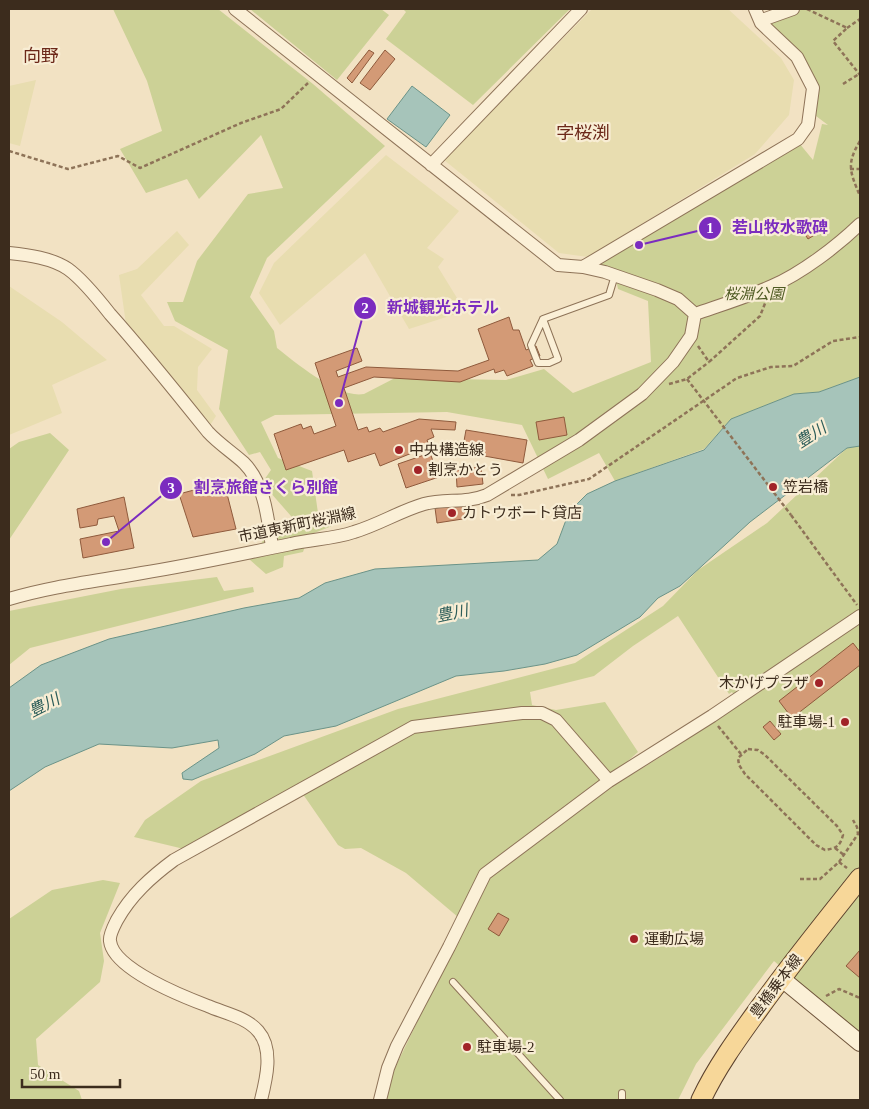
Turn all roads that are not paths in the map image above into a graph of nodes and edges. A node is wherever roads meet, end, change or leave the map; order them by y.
1 (235, 9) edge
2 (581, 9) edge
3 (755, 9) edge
4 (793, 9) edge
5 (762, 23) junction
6 (431, 165) junction
7 (860, 224) edge
8 (9, 253) edge
9 (583, 267) junction
10 (615, 275) junction
11 (695, 314) junction
12 (543, 319) junction
13 (272, 547) junction
14 (9, 599) edge
15 (860, 612) edge
16 (609, 781) junction
17 (860, 878) edge
18 (781, 978) junction
19 (452, 982) dead end
20 (860, 1043) edge
21 (261, 1100) edge
22 (380, 1100) edge
23 (560, 1100) edge
24 (701, 1100) edge

1 - 6 street
2 - 6 street
3 - 5 street
4 - 5 street
5 - 9 street
6 - 9 street
7 - 11 street
8 - 13 street
9 - 10 street
10 - 11 street
10 - 12 lane
11 - 13 street, 市道東新町桜淵線
12 - 12 lane
13 - 14 street, 市道東新町桜淵線
15 - 16 street
16 - 21 street
16 - 22 street
17 - 18 main road, 豊橋乗本線
18 - 20 street
18 - 24 main road, 豊橋乗本線
19 - 23 lane

